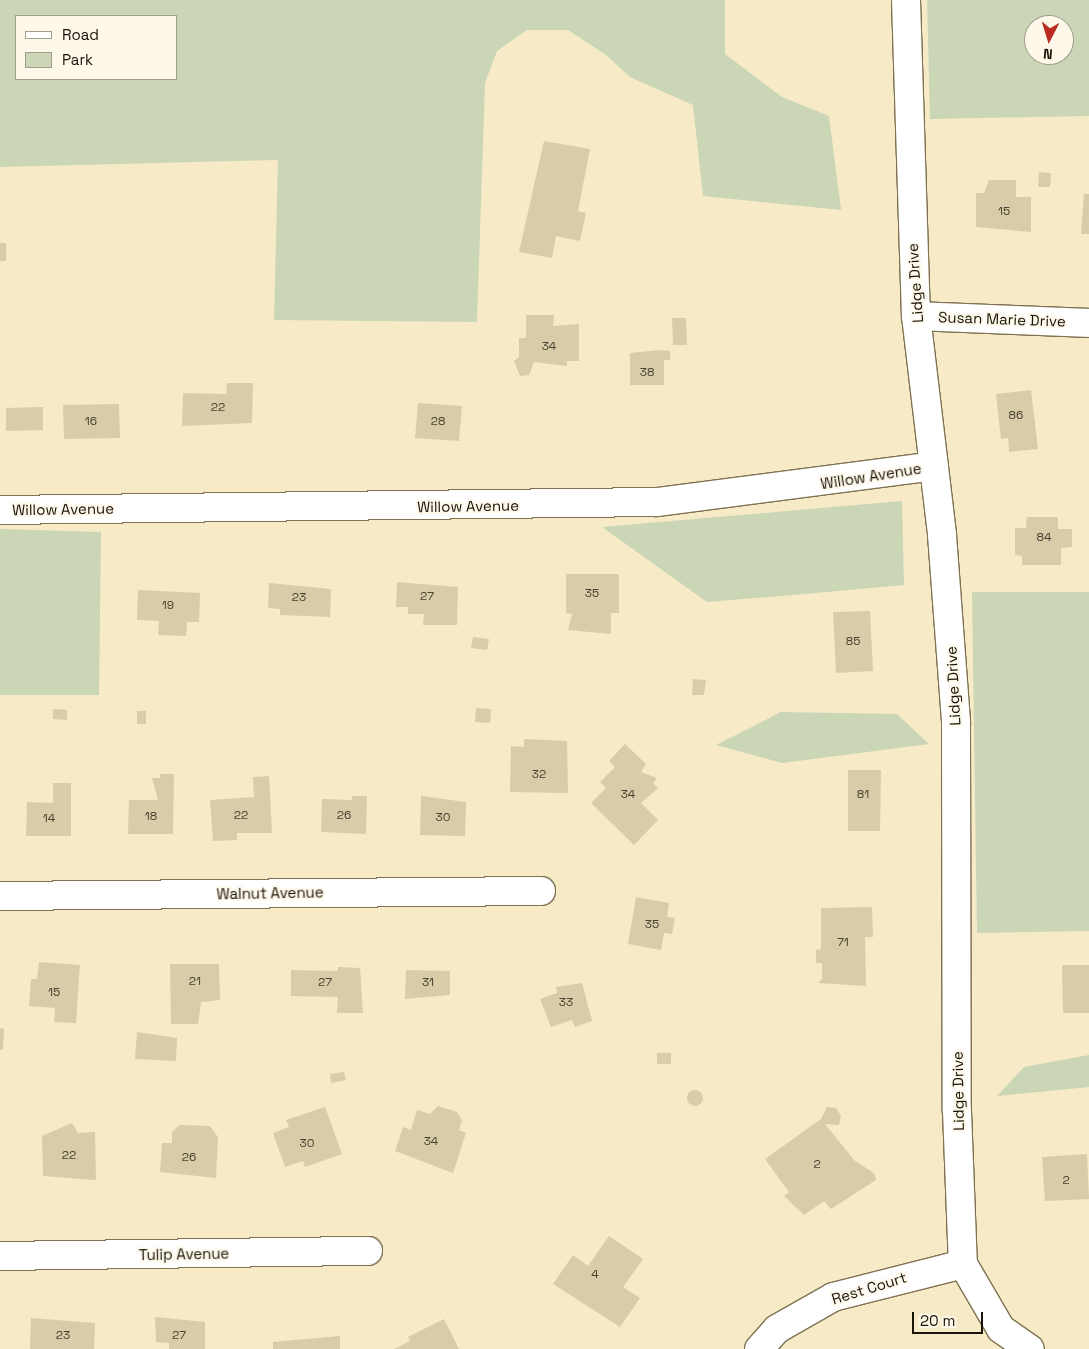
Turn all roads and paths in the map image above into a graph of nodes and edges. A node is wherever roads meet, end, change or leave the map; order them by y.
1 (906, 0) edge
2 (916, 316) junction
3 (1089, 323) edge
4 (934, 466) junction
5 (0, 510) edge
6 (541, 890) dead end
7 (0, 896) edge
8 (368, 1251) dead end
9 (0, 1256) edge
10 (963, 1264) junction
11 (759, 1349) edge
12 (1030, 1349) edge

1 - 2 street, Lidge Drive
2 - 3 street, Susan Marie Drive
2 - 4 street, Lidge Drive
4 - 5 street, Willow Avenue
4 - 10 street, Lidge Drive
6 - 7 street, Walnut Avenue
8 - 9 street, Tulip Avenue
10 - 11 street, Rest Court
10 - 12 street, Lidge Drive

